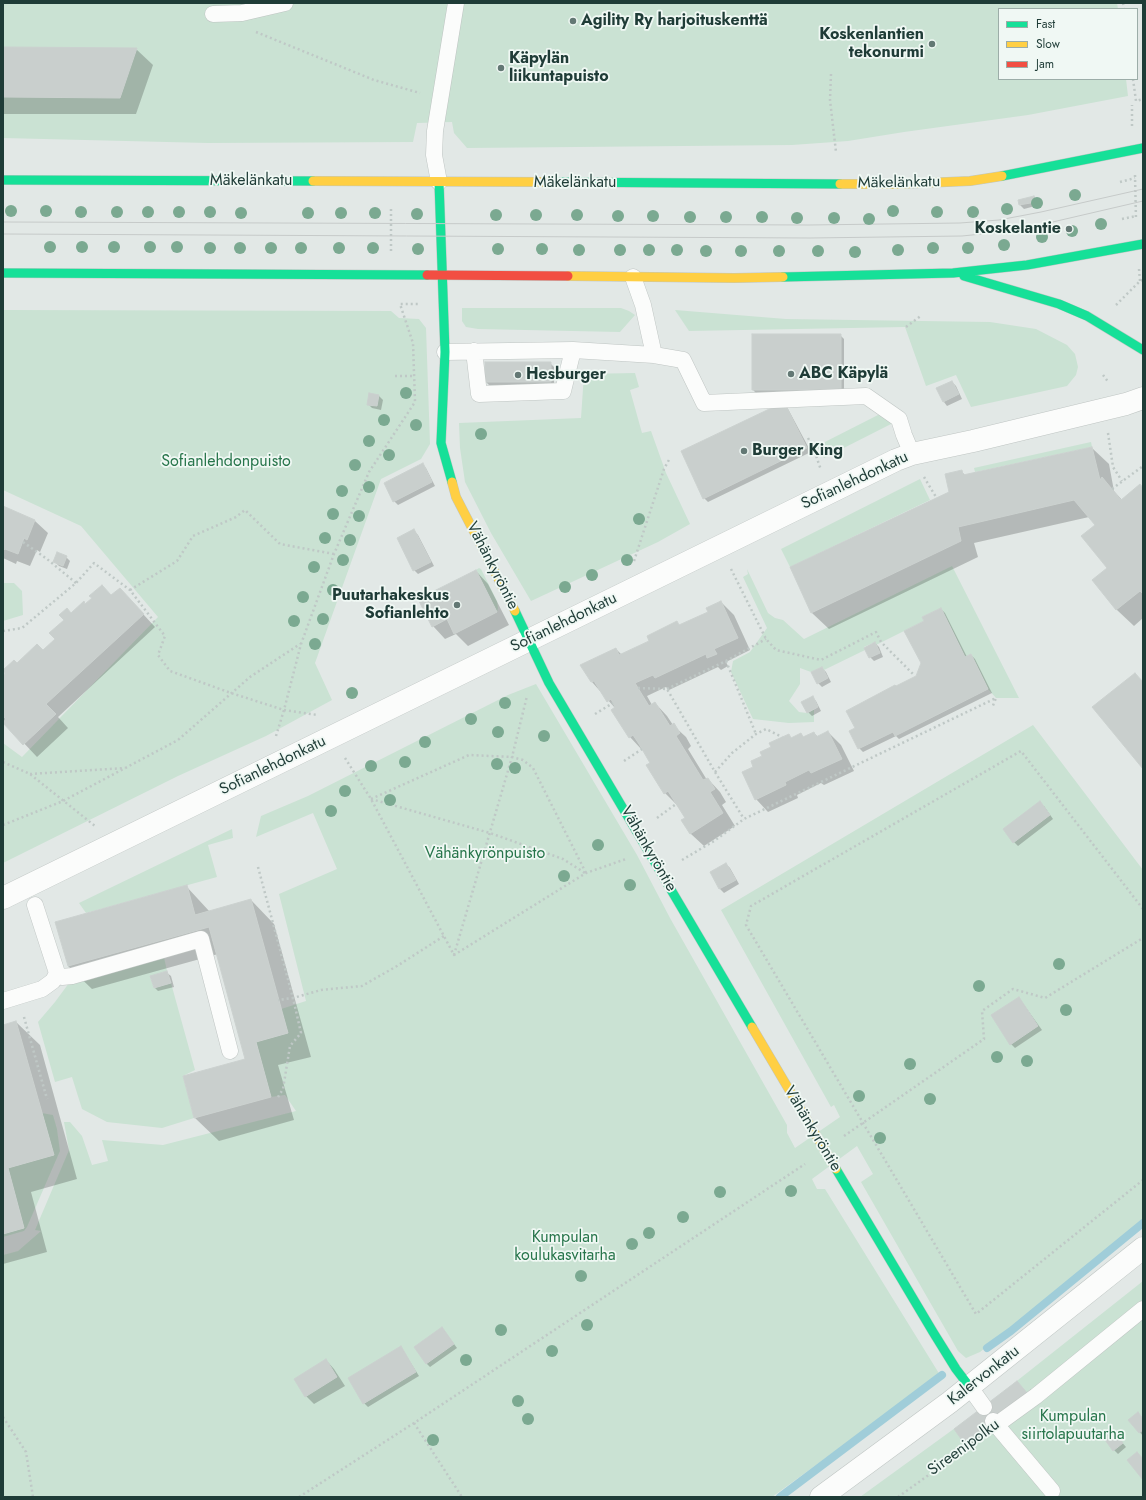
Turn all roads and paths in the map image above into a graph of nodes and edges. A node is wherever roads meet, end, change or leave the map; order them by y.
1 (285, 3) edge
2 (456, 3) edge
3 (242, 13) junction
4 (212, 14) dead end
5 (830, 74) dead end
6 (1133, 80) edge
7 (440, 99) junction
8 (1143, 99) edge
9 (1143, 148) edge
10 (836, 152) dead end
11 (3, 180) edge
12 (391, 181) junction
13 (439, 182) junction
14 (1120, 182) dead end
15 (1122, 219) dead end
16 (1143, 244) edge
17 (3, 273) edge
18 (953, 273) junction
19 (443, 275) junction
20 (390, 276) junction
21 (633, 277) junction
22 (1143, 280) edge
23 (400, 304) dead end
24 (1112, 308) dead end
25 (922, 315) dead end
26 (906, 327) dead end
27 (573, 350) junction
28 (1143, 350) edge
29 (445, 352) junction
30 (474, 352) junction
31 (654, 354) junction
32 (395, 376) dead end
33 (414, 376) junction
34 (1143, 398) edge
35 (1108, 432) dead end
36 (808, 438) dead end
37 (670, 458) dead end
38 (916, 463) junction
39 (1143, 466) edge
40 (821, 471) dead end
41 (1122, 481) junction
42 (1112, 489) dead end
43 (936, 497) dead end
44 (23, 542) dead end
45 (334, 554) junction
46 (634, 562) dead end
47 (731, 569) dead end
48 (76, 583) junction
49 (130, 590) junction
50 (3, 631) edge
51 (766, 639) junction
52 (529, 640) junction
53 (301, 644) junction
54 (726, 661) junction
55 (913, 674) dead end
56 (638, 688) dead end
57 (667, 690) junction
58 (231, 693) junction
59 (527, 694) dead end
60 (613, 703) dead end
61 (992, 708) dead end
62 (284, 710) junction
63 (320, 715) dead end
64 (594, 715) dead end
65 (756, 734) junction
66 (782, 737) dead end
67 (274, 740) dead end
68 (642, 749) dead end
69 (343, 756) dead end
70 (512, 757) junction
71 (3, 762) edge
72 (622, 762) dead end
73 (126, 768) junction
74 (715, 772) junction
75 (30, 774) junction
76 (371, 799) junction
77 (63, 801) junction
78 (676, 804) dead end
79 (744, 819) junction
80 (651, 822) dead end
81 (3, 825) edge
82 (95, 827) dead end
83 (490, 833) junction
84 (629, 858) dead end
85 (682, 860) dead end
86 (258, 867) dead end
87 (586, 873) junction
88 (3, 898) edge
89 (35, 905) dead end
90 (1143, 909) edge
91 (444, 936) junction
92 (1143, 938) edge
93 (454, 955) junction
94 (57, 973) junction
95 (293, 998) junction
96 (278, 1000) dead end
97 (3, 1001) edge
98 (24, 1019) dead end
99 (230, 1050) dead end
100 (278, 1097) dead end
101 (47, 1099) dead end
102 (863, 1123) junction
103 (849, 1133) dead end
104 (803, 1165) dead end
105 (1143, 1180) edge
106 (1143, 1248) edge
107 (1143, 1309) edge
108 (969, 1386) junction
109 (984, 1407) dead end
110 (3, 1417) edge
111 (414, 1423) junction
112 (995, 1423) junction
113 (1052, 1491) dead end
114 (33, 1497) edge
115 (299, 1497) edge
116 (462, 1497) edge
117 (821, 1497) edge
118 (898, 1497) edge

1 - 3 lane
2 - 7 lane
3 - 4 lane
3 - 7 path
5 - 10 path
6 - 8 path
7 - 13 lane
9 - 13 main road, Mäkelänkatu
11 - 12 main road, Mäkelänkatu
12 - 13 main road, Mäkelänkatu
12 - 20 path
13 - 19 main road, Vähänkyröntie
14 - 15 path
16 - 18 main road
17 - 20 main road
18 - 21 main road
18 - 28 main road
19 - 20 main road
19 - 21 main road
19 - 29 main road, Vähänkyröntie
21 - 31 lane
22 - 24 path
23 - 33 path
25 - 26 path
27 - 30 lane
27 - 30 lane
27 - 31 lane
29 - 30 lane
29 - 52 main road, Vähänkyröntie
31 - 38 lane
32 - 33 path
33 - 45 path
34 - 38 street, Sofianlehdonkatu
35 - 41 path
36 - 40 path
37 - 46 path
38 - 43 path
38 - 52 street, Sofianlehdonkatu
39 - 41 path
41 - 42 path
44 - 48 path
45 - 49 path
45 - 53 path
47 - 51 path
48 - 49 path
48 - 50 path
49 - 58 path
51 - 54 path
51 - 55 path
52 - 88 street, Sofianlehdonkatu
52 - 108 main road, Vähänkyröntie
53 - 58 path
53 - 62 path
54 - 57 path
54 - 65 path
56 - 57 path
57 - 74 path
58 - 62 path
58 - 73 path
59 - 70 path
60 - 64 path
61 - 79 path
62 - 63 path
62 - 67 path
65 - 66 path
65 - 74 path
68 - 72 path
69 - 76 path
70 - 76 path
70 - 83 path
70 - 87 path
71 - 75 path
73 - 75 path
73 - 77 path
74 - 79 path
75 - 77 path
76 - 83 path
76 - 91 path
77 - 81 path
77 - 82 path
78 - 80 path
79 - 85 path
83 - 87 path
83 - 93 path
84 - 87 path
86 - 95 path
87 - 93 path
89 - 94 lane
90 - 102 path
91 - 93 path
91 - 95 path
92 - 102 path
94 - 97 lane
94 - 99 lane
95 - 96 path
95 - 100 path
98 - 101 path
102 - 103 path
102 - 105 path
104 - 111 path
106 - 108 street, Kalervonkatu
107 - 112 lane, Sireenipolku
108 - 109 lane
108 - 117 street, Kalervonkatu
110 - 114 path
111 - 115 path
111 - 116 path
112 - 113 lane
112 - 118 path, Sireenipolku

